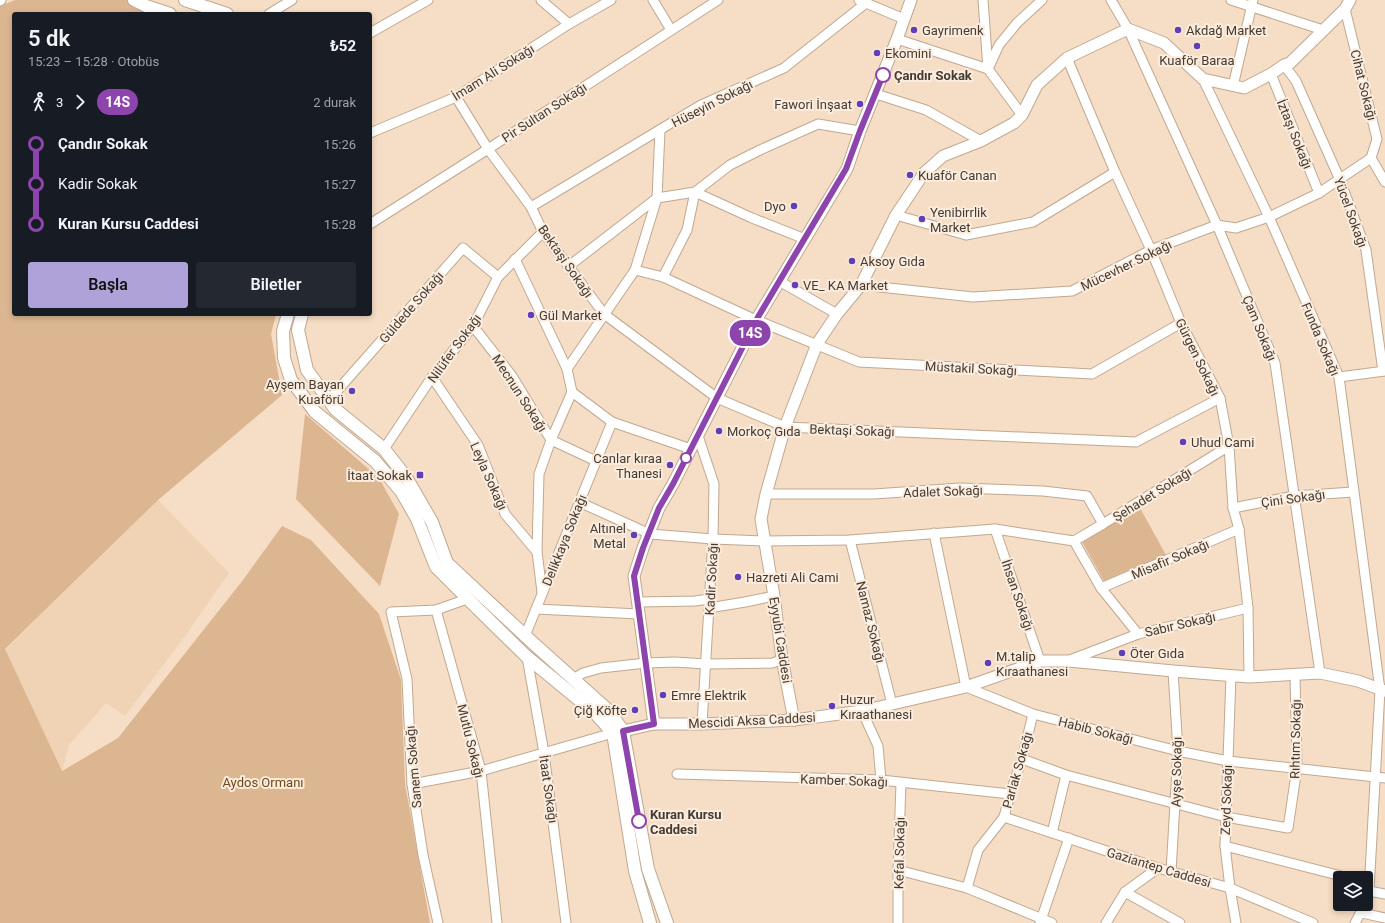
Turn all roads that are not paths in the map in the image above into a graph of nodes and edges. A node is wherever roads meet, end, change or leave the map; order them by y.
1 (134, 0) edge
2 (185, 0) edge
3 (292, 0) edge
4 (428, 0) edge
5 (542, 0) edge
6 (611, 0) edge
7 (653, 0) edge
8 (718, 0) edge
9 (910, 0) edge
10 (983, 0) edge
11 (1042, 0) edge
12 (1111, 0) edge
13 (1231, 0) edge
14 (862, 2) edge
15 (207, 3) edge
16 (1252, 3) edge
17 (1347, 4) edge
18 (164, 12) edge
19 (224, 12) edge
20 (272, 12) edge
21 (904, 19) junction
22 (568, 24) junction
23 (1128, 29) junction
24 (671, 30) junction
25 (1323, 30) junction
26 (372, 32) edge
27 (897, 39) junction
28 (1067, 58) junction
29 (1284, 65) junction
30 (988, 69) junction
31 (1271, 74) junction
32 (1203, 79) junction
33 (1233, 86) junction
34 (876, 94) junction
35 (456, 97) junction
36 (1022, 115) junction
37 (660, 130) junction
38 (860, 131) junction
39 (372, 132) edge
40 (1381, 139) edge
41 (981, 141) junction
42 (488, 149) junction
43 (1372, 158) junction
44 (1115, 172) junction
45 (1340, 180) junction
46 (1385, 182) edge
47 (695, 192) junction
48 (1319, 193) junction
49 (657, 198) junction
50 (531, 207) junction
51 (896, 216) junction
52 (1269, 217) junction
53 (372, 223) edge
54 (1217, 225) junction
55 (543, 232) junction
56 (805, 239) junction
57 (1151, 250) junction
58 (516, 259) junction
59 (569, 266) junction
60 (635, 270) junction
61 (498, 277) junction
62 (662, 277) junction
63 (779, 281) junction
64 (861, 285) junction
65 (604, 314) junction
66 (837, 314) junction
67 (287, 316) edge
68 (302, 316) edge
69 (756, 320) junction
70 (1181, 323) junction
71 (473, 326) junction
72 (817, 344) junction
73 (567, 369) junction
74 (1384, 371) edge
75 (432, 377) junction
76 (1339, 377) junction
77 (572, 392) junction
78 (717, 398) junction
79 (1220, 398) junction
80 (329, 400) junction
81 (612, 422) junction
82 (785, 428) junction
83 (698, 436) junction
84 (551, 440) junction
85 (1229, 446) junction
86 (384, 449) junction
87 (691, 449) junction
88 (375, 461) junction
89 (596, 461) junction
90 (1354, 492) junction
91 (766, 494) junction
92 (1294, 496) junction
93 (579, 502) junction
94 (1233, 508) junction
95 (1103, 524) junction
96 (995, 529) junction
97 (1239, 529) junction
98 (934, 533) junction
99 (650, 534) junction
100 (713, 539) junction
101 (850, 540) junction
102 (764, 541) junction
103 (1074, 541) junction
104 (538, 552) junction
105 (1100, 588) junction
106 (542, 593) junction
107 (774, 596) junction
108 (467, 599) junction
109 (709, 603) junction
110 (638, 608) junction
111 (1248, 608) junction
112 (536, 609) junction
113 (436, 610) junction
114 (1138, 634) junction
115 (525, 636) junction
116 (527, 656) junction
117 (782, 659) junction
118 (1040, 661) junction
119 (1069, 661) junction
120 (646, 663) junction
121 (706, 664) junction
122 (1173, 671) junction
123 (1320, 672) junction
124 (1295, 674) junction
125 (1231, 675) junction
126 (1249, 677) junction
127 (573, 679) junction
128 (966, 686) junction
129 (1383, 690) edge
130 (892, 704) junction
131 (862, 711) junction
132 (1033, 714) junction
133 (794, 720) junction
134 (654, 724) junction
135 (702, 724) junction
136 (618, 732) junction
137 (1178, 751) junction
138 (544, 752) junction
139 (1022, 759) junction
140 (1228, 761) junction
141 (1297, 768) junction
142 (481, 771) junction
143 (677, 774) dead end
144 (1066, 775) junction
145 (1380, 777) edge
146 (881, 780) junction
147 (901, 783) junction
148 (412, 784) junction
149 (1010, 794) junction
150 (1176, 804) junction
151 (1004, 817) junction
152 (1226, 817) junction
153 (1052, 833) junction
154 (1070, 838) junction
155 (1225, 846) junction
156 (1158, 868) junction
157 (898, 870) junction
158 (1370, 871) edge
159 (1171, 872) junction
160 (1333, 874) edge
161 (967, 888) junction
162 (1230, 888) junction
163 (1373, 888) edge
164 (1125, 892) junction
165 (1385, 894) edge
166 (1362, 911) edge
167 (1370, 911) edge
168 (1385, 918) edge
169 (1041, 921) edge
170 (438, 923) edge
171 (497, 923) edge
172 (566, 923) edge
173 (650, 923) edge
174 (667, 923) edge
175 (898, 923) edge
176 (1052, 923) edge
177 (1106, 923) edge
178 (1180, 923) edge
179 (1236, 923) edge
180 (1312, 923) edge
181 (1356, 923) edge

1 - 18 main road
2 - 15 main road
3 - 20 street
4 - 26 street
5 - 22 street
6 - 22 street, İmam Ali Sokağı
7 - 24 street
8 - 24 street, Pir Sultan Sokağı
9 - 21 street
10 - 30 street
11 - 30 street
12 - 23 street, Çam Sokağı
13 - 16 street
14 - 21 street, Hüseyin Sokağı
14 - 37 street, Hüseyin Sokağı
15 - 19 main road
16 - 25 street
16 - 33 street
17 - 25 street
17 - 40 street, Cihat Sokağı
21 - 27 street
22 - 35 street, İmam Ali Sokağı
23 - 28 street, Eyyubi Caddesi
23 - 32 street
23 - 54 street, Çam Sokağı
24 - 42 street, Pir Sultan Sokağı
25 - 29 street
27 - 30 street
27 - 34 street
28 - 36 street, Eyyubi Caddesi
28 - 44 street, Gürgen Sokağı
29 - 31 street
29 - 45 street, Yücel Sokağı
30 - 36 street
31 - 33 street
31 - 48 street, İztaşı Sokağı
32 - 33 street
32 - 52 street, Funda Sokağı
34 - 38 street
34 - 41 street
35 - 39 street, İmam Ali Sokağı
35 - 42 street, Bektaşi Sokağı
36 - 41 street, Eyyubi Caddesi
37 - 49 street
37 - 50 street, Hüseyin Sokağı
38 - 47 street
38 - 56 street
40 - 43 street, Cihat Sokağı
41 - 51 street, Eyyubi Caddesi
42 - 50 street, Bektaşi Sokağı
42 - 53 street, Pir Sultan Sokağı
43 - 45 street, Mücevher Sokağı
43 - 46 street
44 - 51 street
44 - 57 street, Gürgen Sokağı
45 - 48 street, Mücevher Sokağı
45 - 74 street, Yücel Sokağı
47 - 49 street
47 - 56 street
47 - 62 street
48 - 52 street, Mücevher Sokağı
49 - 59 street
49 - 60 street
50 - 55 street, Bektaşi Sokağı
51 - 64 street, Eyyubi Caddesi
52 - 54 street, Mücevher Sokağı
52 - 76 street, Funda Sokağı
54 - 57 street, Mücevher Sokağı
54 - 92 street, Çam Sokağı
55 - 58 street, Nilüfer Sokağı
55 - 59 street, Bektaşi Sokağı
56 - 63 street
57 - 64 street, Mücevher Sokağı
57 - 70 street, Gürgen Sokağı
58 - 61 street, Nilüfer Sokağı
58 - 73 street
59 - 65 street, Bektaşi Sokağı
60 - 62 street, Müstakil Sokağı
60 - 65 street
61 - 71 street, Nilüfer Sokağı
61 - 80 street, Güldede Sokağı
62 - 69 street, Müstakil Sokağı
63 - 66 street
63 - 69 street
64 - 66 street, Eyyubi Caddesi
65 - 73 street
65 - 78 street, Bektaşi Sokağı
66 - 72 street, Eyyubi Caddesi
67 - 88 main road
68 - 80 main road
69 - 72 street, Müstakil Sokağı
69 - 78 street
70 - 72 street, Müstakil Sokağı
70 - 79 street, Gürgen Sokağı
71 - 75 street, Nilüfer Sokağı
71 - 84 street, Mecnun Sokağı
72 - 82 street, Eyyubi Caddesi
73 - 77 street
74 - 76 street, Yücel Sokağı
75 - 86 street, Nilüfer Sokağı
75 - 104 street, Leyla Sokağı
76 - 90 street, Funda Sokağı
77 - 81 street
77 - 84 street
78 - 82 street, Bektaşi Sokağı
78 - 83 street
79 - 82 street, Bektaşi Sokağı
79 - 85 street, Gürgen Sokağı
80 - 86 main road
81 - 87 street
81 - 89 street, Delikkaya Sokağı
82 - 91 street, Eyyubi Caddesi
83 - 87 street
83 - 100 street, Kadir Sokağı
84 - 89 street, Mecnun Sokağı
84 - 104 street
85 - 94 street, Gürgen Sokağı
85 - 95 street, Şehadet Sokağı
86 - 88 main road
86 - 115 main road
87 - 99 street
88 - 108 main road
89 - 93 street, Delikkaya Sokağı
90 - 92 street, Çini Sokağı
90 - 129 street, Funda Sokağı
91 - 95 street, Adalet Sokağı
91 - 102 street, Eyyubi Caddesi
92 - 94 street, Çini Sokağı
92 - 123 street, Çam Sokağı
93 - 99 street
93 - 106 street, Delikkaya Sokağı
94 - 97 street, Gürgen Sokağı
95 - 103 street, Şehadet Sokağı
96 - 98 street
96 - 103 street
96 - 118 street, İhsan Sokağı
97 - 105 street, Misafir Sokağı
97 - 111 street, Gürgen Sokağı
98 - 101 street
98 - 128 street
99 - 100 street
99 - 110 street
100 - 102 street
100 - 109 street, Kadir Sokağı
101 - 102 street
101 - 130 street, Namaz Sokağı
102 - 107 street, Eyyubi Caddesi
103 - 105 street
104 - 106 street
105 - 114 street
106 - 112 street, Delikkaya Sokağı
107 - 109 street
107 - 117 street, Eyyubi Caddesi
108 - 113 street
108 - 116 main road
109 - 110 street
109 - 121 street, Kadir Sokağı
110 - 112 street
110 - 120 street
111 - 114 street, Sabır Sokağı
111 - 126 street, Gürgen Sokağı
112 - 115 street, Delikkaya Sokağı
113 - 142 street, Mutlu Sokağı
113 - 148 street, Sanem Sokağı
114 - 119 street, Sabır Sokağı
115 - 127 main road
116 - 136 main road
116 - 138 street, İtaat Sokağı
117 - 121 street
117 - 133 street, Eyyubi Caddesi
118 - 119 street, Mescidi Aksa Caddesi
118 - 128 street, Mescidi Aksa Caddesi
119 - 122 street, Mescidi Aksa Caddesi
120 - 121 street
120 - 127 street
120 - 134 street
121 - 135 street, Kadir Sokağı
122 - 125 street, Mescidi Aksa Caddesi
122 - 137 street, Ayşe Sokağı
123 - 124 street, Mescidi Aksa Caddesi
123 - 129 street, Mescidi Aksa Caddesi
124 - 126 street, Mescidi Aksa Caddesi
124 - 141 street, Rıhtım Sokağı
125 - 126 street, Mescidi Aksa Caddesi
125 - 140 street, Zeyd Sokağı
127 - 136 main road
128 - 130 street, Mescidi Aksa Caddesi
128 - 132 street, Habib Sokağı
129 - 145 street, Funda Sokağı
130 - 131 street, Mescidi Aksa Caddesi
131 - 133 street, Mescidi Aksa Caddesi
131 - 146 street
132 - 137 street, Habib Sokağı
132 - 139 street, Parlak Sokağı
133 - 135 street, Mescidi Aksa Caddesi
134 - 135 street, Mescidi Aksa Caddesi
134 - 136 street, Mescidi Aksa Caddesi
136 - 138 street
136 - 173 main road
136 - 174 main road
137 - 140 street, Habib Sokağı
137 - 150 street, Ayşe Sokağı
138 - 142 street
138 - 172 street, İtaat Sokağı
139 - 144 street
139 - 149 street, Parlak Sokağı
140 - 141 street, Habib Sokağı
140 - 152 street, Zeyd Sokağı
141 - 145 street, Habib Sokağı
141 - 152 street, Rıhtım Sokağı
142 - 148 street
142 - 171 street, Mutlu Sokağı
143 - 146 street, Kamber Sokağı
144 - 150 street
144 - 153 street
145 - 158 street, Funda Sokağı
146 - 147 street, Kamber Sokağı
147 - 149 street, Kamber Sokağı
147 - 157 street, Kefal Sokağı
148 - 170 street, Sanem Sokağı
149 - 151 street, Parlak Sokağı
150 - 152 street
150 - 159 street, Ayşe Sokağı
151 - 153 street, Gaziantep Caddesi
151 - 161 street, Parlak Sokağı
152 - 155 street, Zeyd Sokağı
153 - 154 street, Gaziantep Caddesi
154 - 156 street, Gaziantep Caddesi
154 - 169 street
155 - 160 street
155 - 162 street, Zeyd Sokağı
156 - 159 street, Gaziantep Caddesi
156 - 164 street
157 - 161 street
157 - 175 street, Kefal Sokağı
159 - 162 street, Gaziantep Caddesi
161 - 169 street
162 - 179 street, Zeyd Sokağı
162 - 180 street, Gaziantep Caddesi
163 - 165 street
164 - 177 street
164 - 178 street
166 - 181 street
167 - 168 street
169 - 176 street

